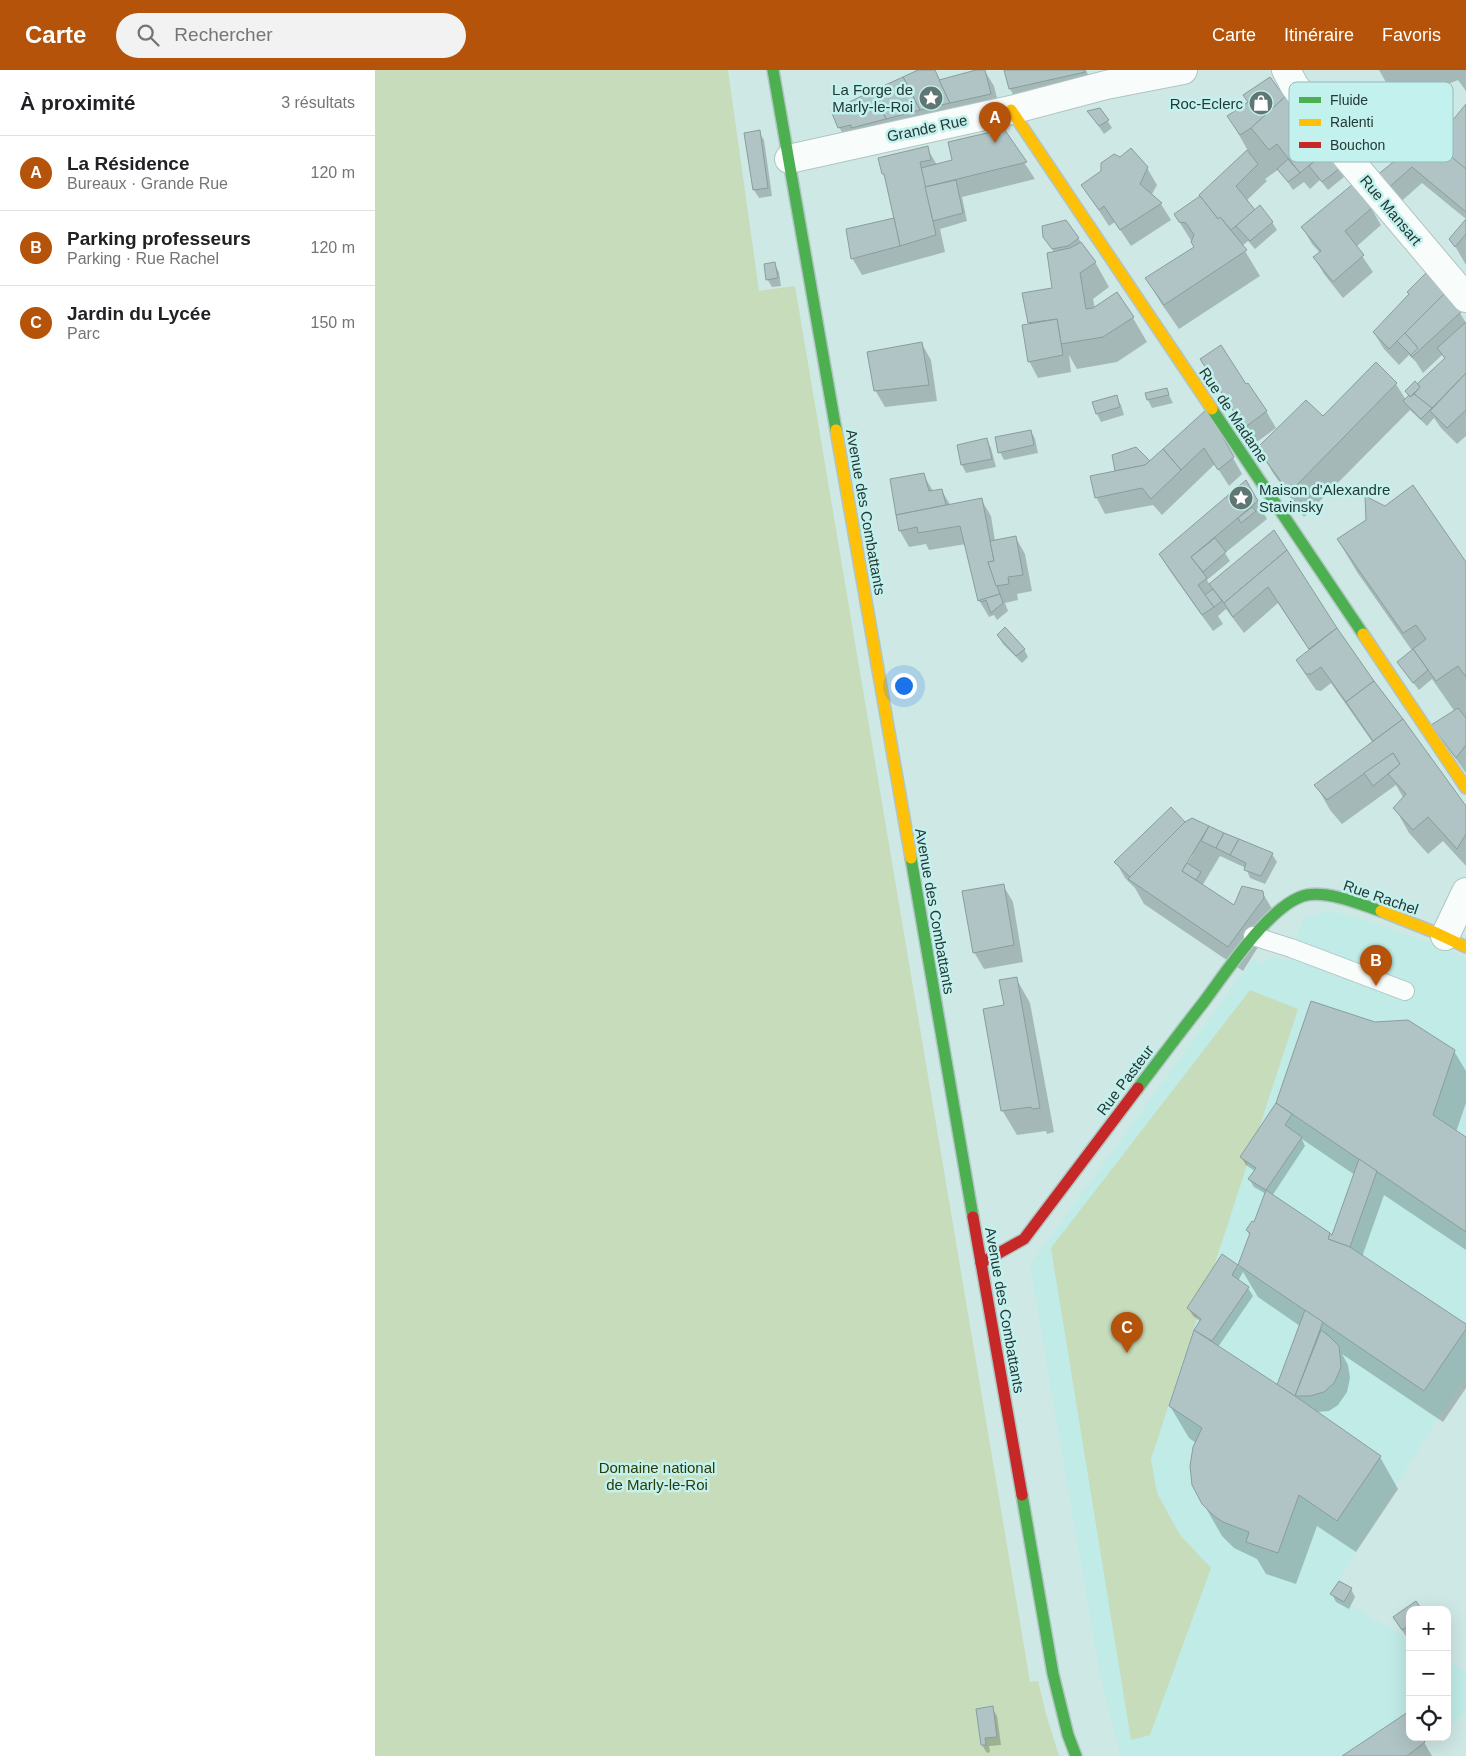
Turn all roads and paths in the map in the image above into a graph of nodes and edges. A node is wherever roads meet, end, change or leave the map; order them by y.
1 (773, 70) edge
2 (1183, 70) edge
3 (1286, 70) edge
4 (1101, 78) edge
5 (1292, 82) edge
6 (1011, 110) junction
7 (789, 158) junction
8 (1351, 162) edge
9 (1466, 298) edge
10 (1466, 788) edge
11 (1466, 892) edge
12 (1285, 905) joint
13 (1253, 936) junction
14 (1455, 941) edge
15 (1405, 991) dead end
16 (981, 1263) junction
17 (1076, 1756) edge

1 - 7 main road, Avenue des Combattants
2 - 4 street, Grande Rue
3 - 5 street, Rue Mansart
4 - 6 street, Grande Rue
6 - 7 street, Grande Rue
6 - 10 main road, Rue de Madame
7 - 16 main road, Avenue des Combattants
8 - 9 street, Rue Mansart
11 - 14 street
12 - 13 main road, Rue Pasteur
12 - 14 main road, Rue Rachel
13 - 15 lane
13 - 16 main road, Rue Pasteur
16 - 17 main road, Avenue des Combattants

